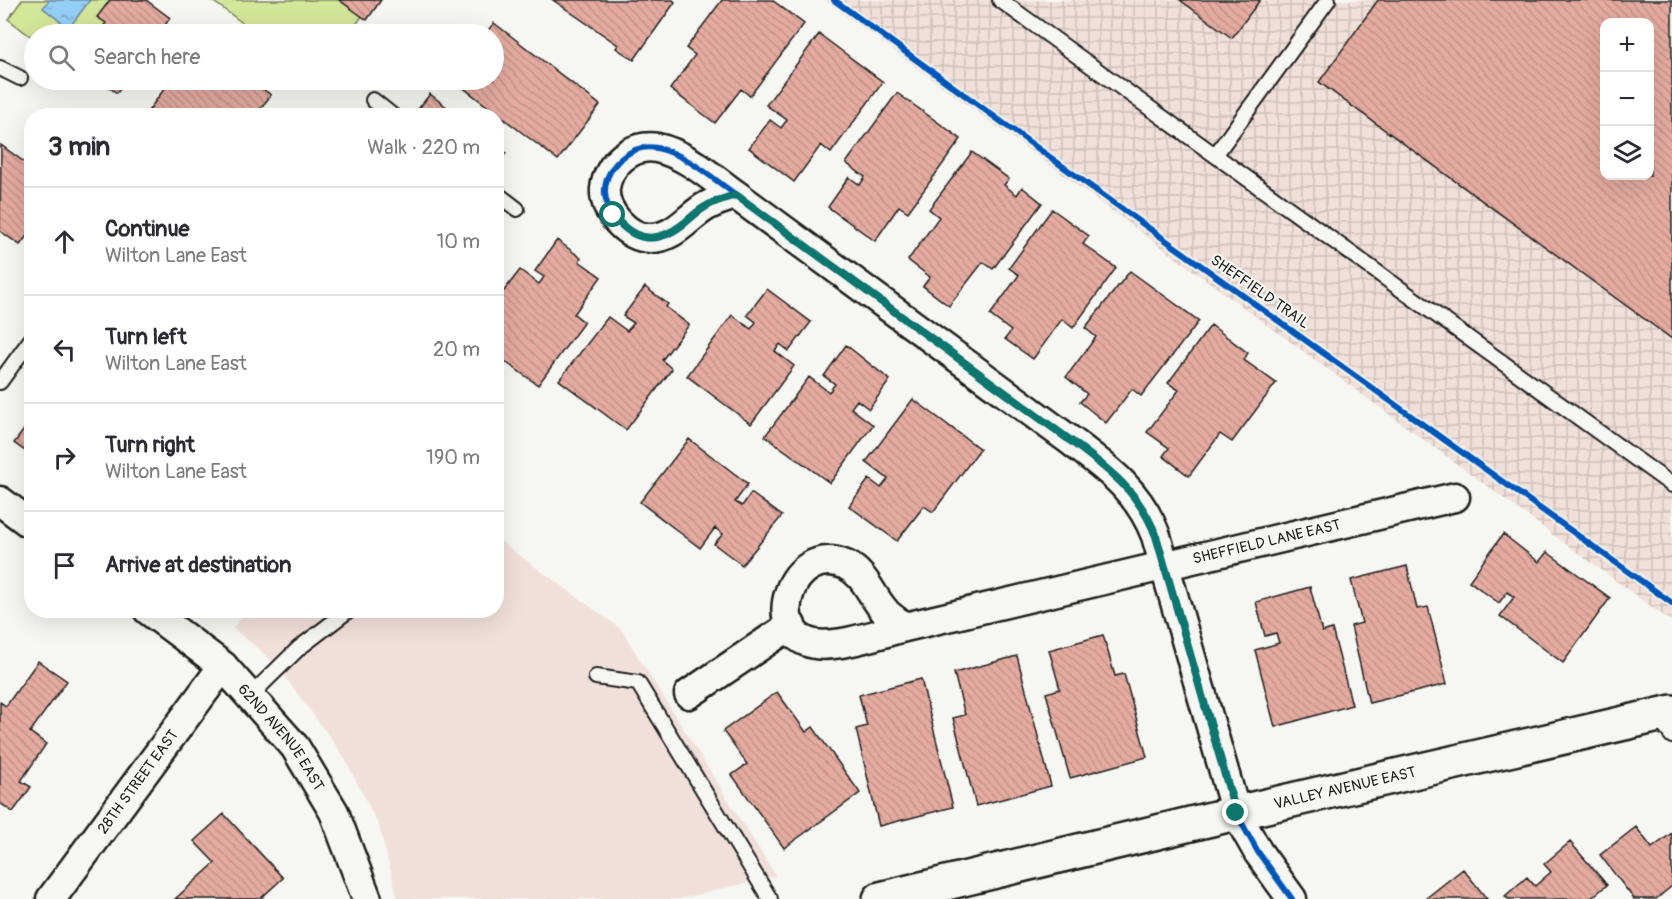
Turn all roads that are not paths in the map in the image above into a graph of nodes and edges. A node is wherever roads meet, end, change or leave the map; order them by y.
1 (1000, 0) edge
2 (1329, 0) edge
3 (0, 68) edge
4 (20, 78) dead end
5 (373, 100) dead end
6 (383, 108) edge
7 (1216, 154) junction
8 (736, 195) dead end
9 (504, 199) edge
10 (517, 209) dead end
11 (24, 349) edge
12 (0, 382) edge
13 (1672, 485) edge
14 (1455, 497) dead end
15 (0, 501) edge
16 (24, 519) edge
17 (1165, 566) junction
18 (159, 618) edge
19 (338, 618) edge
20 (791, 625) junction
21 (905, 627) junction
22 (223, 666) junction
23 (596, 677) dead end
24 (689, 693) dead end
25 (251, 695) junction
26 (1666, 721) edge
27 (1236, 813) junction
28 (51, 899) edge
29 (367, 899) edge
30 (770, 899) edge
31 (880, 899) edge
32 (1292, 899) edge

1 - 7 lane
2 - 7 lane
3 - 4 lane
5 - 6 lane
7 - 13 lane
8 - 17 street
9 - 10 lane
11 - 12 lane
14 - 17 street, SHEFFIELD LANE EAST
15 - 16 street
17 - 21 street, SHEFFIELD LANE EAST
17 - 27 street
18 - 22 street, 62ND AVENUE EAST
19 - 25 lane
20 - 21 street, SHEFFIELD LANE EAST
20 - 21 street
20 - 24 street
22 - 25 street, 62ND AVENUE EAST
22 - 28 street, 28TH STREET EAST
23 - 30 lane
25 - 29 street, 62ND AVENUE EAST
26 - 27 main road, VALLEY AVENUE EAST
27 - 31 main road, VALLEY AVENUE EAST
27 - 32 street

